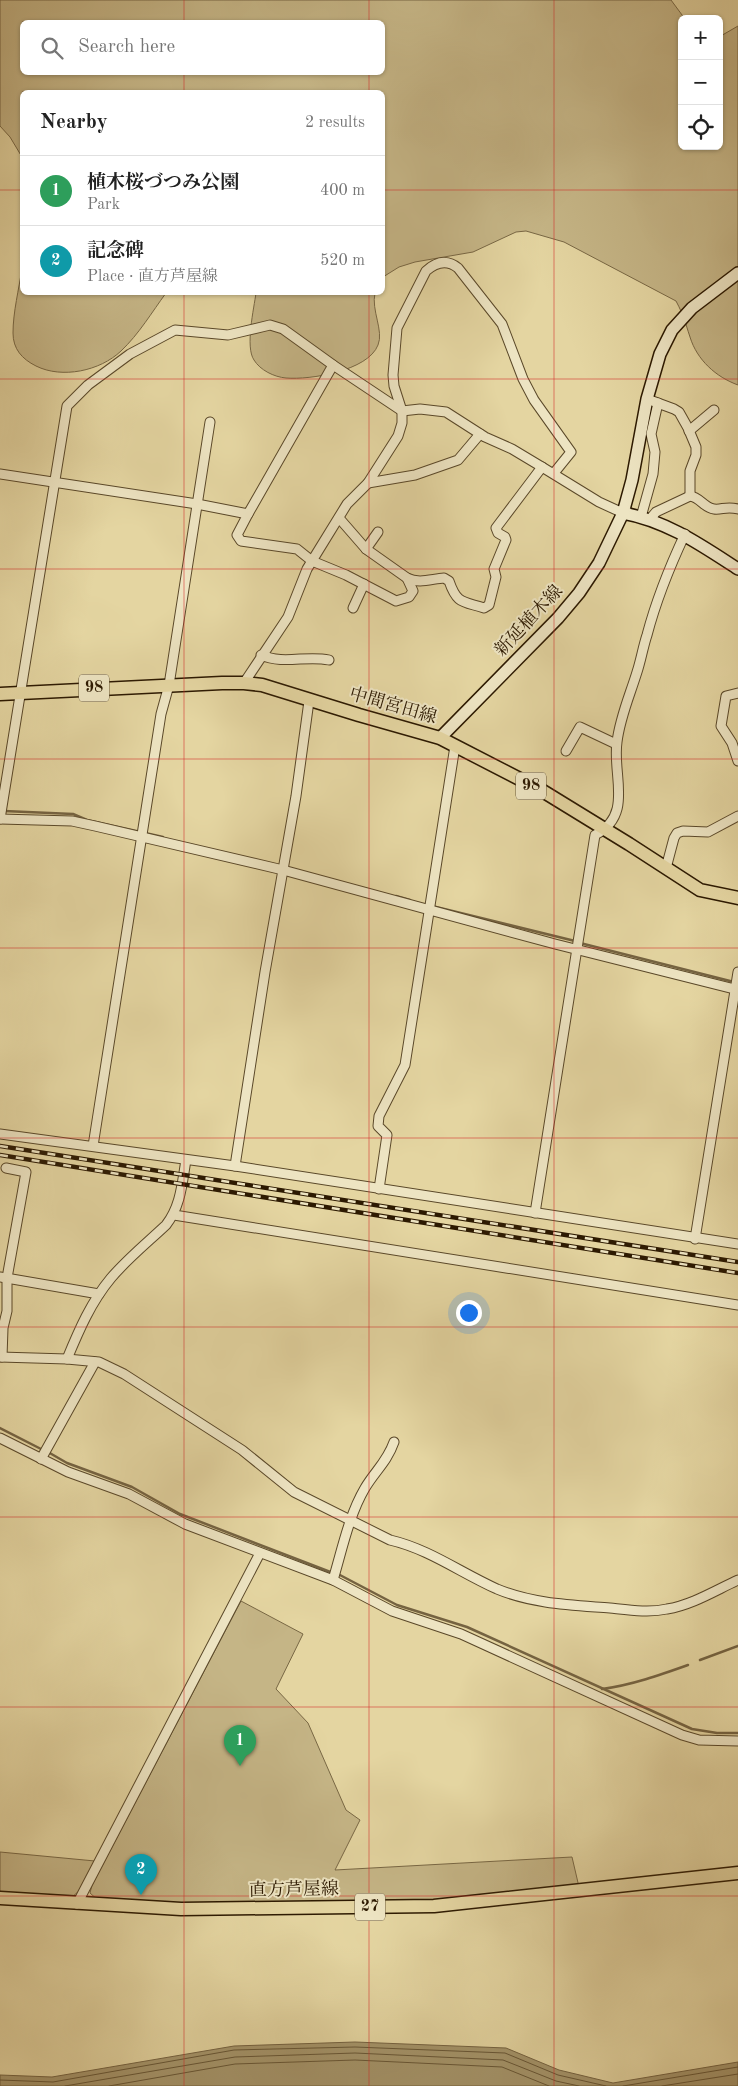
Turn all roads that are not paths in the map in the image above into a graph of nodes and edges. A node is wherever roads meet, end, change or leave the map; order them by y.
1 (738, 273) edge
2 (333, 365) junction
3 (653, 401) junction
4 (714, 410) dead end
5 (402, 411) junction
6 (210, 422) dead end
7 (690, 431) junction
8 (480, 434) junction
9 (542, 467) junction
10 (554, 473) junction
11 (0, 474) edge
12 (54, 483) junction
13 (368, 483) junction
14 (690, 496) junction
15 (197, 504) junction
16 (738, 509) edge
17 (623, 513) junction
18 (248, 514) junction
19 (339, 518) junction
20 (645, 518) junction
21 (378, 532) dead end
22 (685, 534) junction
23 (366, 549) junction
24 (312, 561) junction
25 (738, 569) edge
26 (407, 578) junction
27 (364, 584) junction
28 (353, 608) dead end
29 (262, 654) junction
30 (329, 660) dead end
31 (244, 682) junction
32 (169, 685) junction
33 (19, 692) junction
34 (738, 693) edge
35 (0, 694) edge
36 (310, 701) junction
37 (440, 738) junction
38 (616, 744) junction
39 (455, 746) junction
40 (566, 751) dead end
41 (738, 761) edge
42 (738, 816) edge
43 (0, 819) edge
44 (605, 830) junction
45 (143, 837) junction
46 (666, 868) junction
47 (283, 870) junction
48 (738, 898) edge
49 (428, 910) junction
50 (577, 949) junction
51 (738, 972) edge
52 (737, 989) edge
53 (0, 1134) edge
54 (93, 1146) junction
55 (186, 1160) junction
56 (235, 1166) junction
57 (6, 1168) dead end
58 (379, 1189) junction
59 (535, 1213) junction
60 (174, 1215) junction
61 (695, 1239) junction
62 (738, 1244) edge
63 (3, 1277) edge
64 (99, 1294) junction
65 (738, 1305) edge
66 (1, 1357) edge
67 (67, 1359) junction
68 (95, 1362) junction
69 (0, 1438) edge
70 (394, 1442) dead end
71 (40, 1459) junction
72 (352, 1520) junction
73 (260, 1553) junction
74 (333, 1580) junction
75 (738, 1580) edge
76 (738, 1741) edge
77 (738, 1873) edge
78 (0, 1898) edge
79 (77, 1904) junction

1 - 3 main road, 新延植木線
2 - 5 street
2 - 12 street
2 - 18 street
3 - 7 street
3 - 17 main road, 新延植木線
3 - 20 street
4 - 7 street
5 - 8 street
5 - 10 street
5 - 13 street
6 - 15 street
7 - 14 street
8 - 9 street
8 - 13 street
9 - 10 street
9 - 26 street
10 - 17 street
11 - 12 street
12 - 15 street
12 - 33 street
13 - 19 street
14 - 16 street
14 - 20 street
15 - 18 street
15 - 32 street
17 - 20 main road
17 - 37 main road, 新延植木線
18 - 24 street
19 - 23 street
19 - 24 street
20 - 22 main road
21 - 23 street
22 - 25 main road
22 - 38 street
23 - 26 street
24 - 27 street
24 - 29 street
26 - 27 street
27 - 28 street
29 - 30 street
29 - 31 street
31 - 32 main road, 中間宮田線 / 98
31 - 36 main road, 中間宮田線 / 98
32 - 33 main road, 中間宮田線 / 98
32 - 45 street
33 - 35 main road, 中間宮田線 / 98
33 - 43 street
34 - 41 street
36 - 37 main road, 中間宮田線 / 98
36 - 47 street
37 - 39 main road, 中間宮田線 / 98
38 - 40 street
38 - 44 street
39 - 44 main road, 中間宮田線 / 98
39 - 49 street
42 - 46 street
43 - 45 street
44 - 46 main road, 中間宮田線 / 98
44 - 50 street
45 - 47 street
45 - 54 street
46 - 48 main road, 中間宮田線 / 98
47 - 49 street
47 - 56 street
49 - 50 street
49 - 58 street
50 - 52 street
50 - 59 street
51 - 52 street
52 - 61 street
53 - 54 street
54 - 55 street
55 - 56 street
55 - 60 street
56 - 58 street
57 - 63 street
58 - 59 street
59 - 61 street
60 - 64 street
60 - 65 street
61 - 62 street
63 - 64 street
63 - 66 street
64 - 67 street
66 - 67 street
67 - 68 street
68 - 71 street
68 - 72 street
69 - 71 street
70 - 72 street
71 - 73 street
72 - 74 street
72 - 75 street
73 - 74 street
73 - 79 street
74 - 76 street
77 - 79 main road, 直方芦屋線 / 27
78 - 79 main road, 直方芦屋線 / 27

